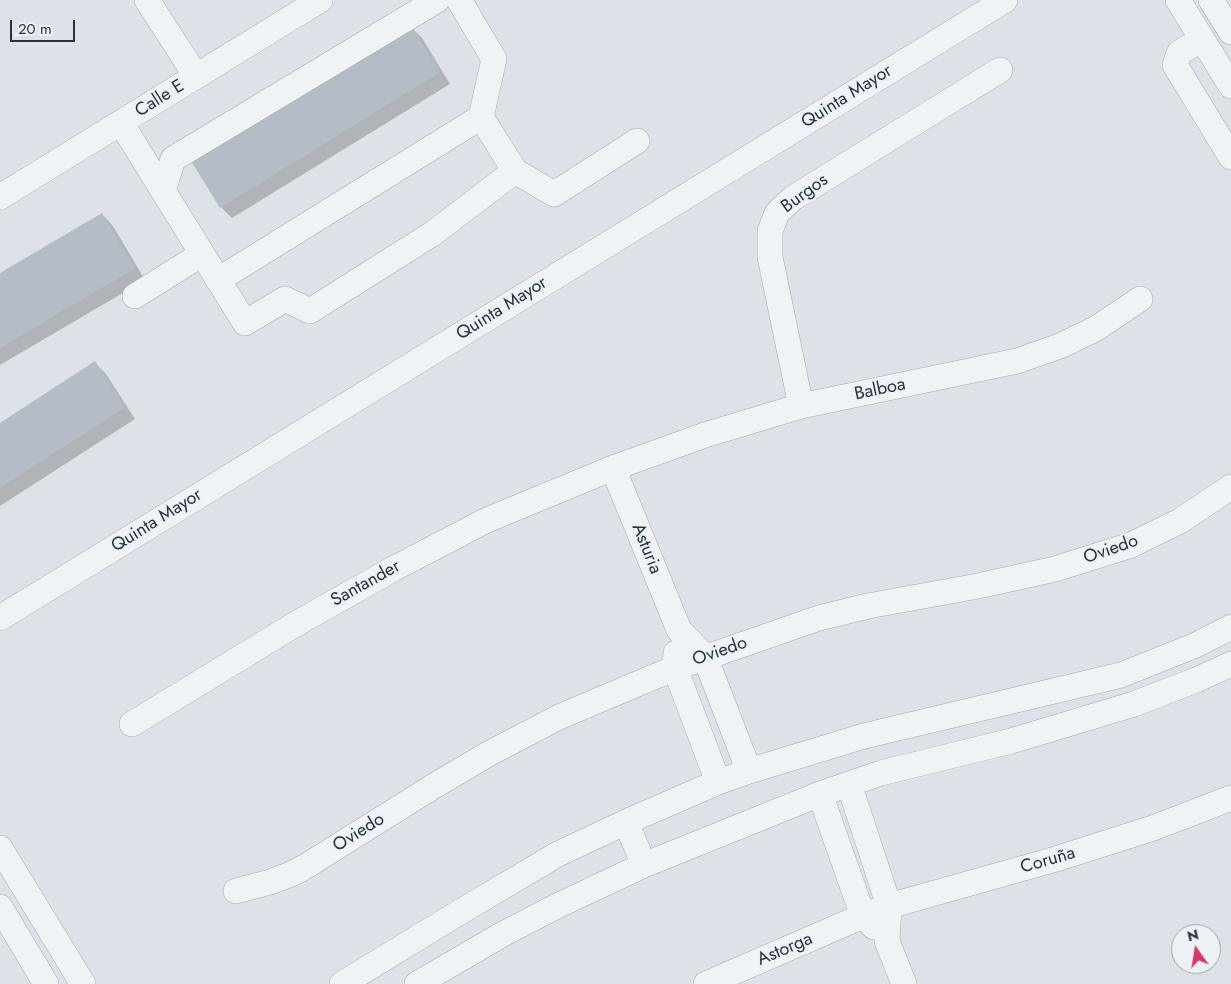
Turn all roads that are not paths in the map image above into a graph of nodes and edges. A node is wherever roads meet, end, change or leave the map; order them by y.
1 (147, 0) edge
2 (320, 0) edge
3 (437, 0) edge
4 (459, 0) edge
5 (1005, 0) edge
6 (1178, 0) edge
7 (1211, 0) edge
8 (1231, 32) edge
9 (1202, 38) junction
10 (1000, 70) dead end
11 (196, 76) junction
12 (1231, 86) edge
13 (481, 117) junction
14 (121, 123) junction
15 (637, 142) dead end
16 (1231, 157) edge
17 (516, 171) junction
18 (163, 191) junction
19 (0, 197) edge
20 (202, 254) junction
21 (218, 280) junction
22 (135, 296) dead end
23 (1140, 299) dead end
24 (801, 406) junction
25 (613, 468) junction
26 (1231, 486) edge
27 (0, 618) edge
28 (1231, 627) edge
29 (679, 630) junction
30 (706, 657) junction
31 (1231, 664) edge
32 (675, 668) junction
33 (132, 724) dead end
34 (911, 725) junction
35 (919, 764) junction
36 (749, 771) junction
37 (718, 782) junction
38 (848, 784) junction
39 (820, 794) junction
40 (1231, 798) edge
41 (626, 822) junction
42 (0, 848) edge
43 (644, 866) junction
44 (236, 892) dead end
45 (889, 906) junction
46 (0, 907) edge
47 (863, 916) junction
48 (887, 941) junction
49 (46, 984) edge
50 (83, 984) edge
51 (342, 984) edge
52 (417, 984) edge
53 (706, 984) edge
54 (904, 984) edge

1 - 11 street
2 - 11 street, Calle E
3 - 18 street
4 - 13 street
5 - 27 street, Quinta Mayor
6 - 9 street
7 - 8 street
9 - 12 street
9 - 16 street
10 - 24 street, Burgos
11 - 14 street, Calle E
13 - 17 street
13 - 21 street
14 - 18 street
14 - 19 street, Calle E
15 - 17 street
17 - 21 street
18 - 20 street
20 - 21 street
20 - 22 street
23 - 24 street, Balboa
24 - 25 street, Balboa
25 - 29 street, Asturia
25 - 33 street, Santander
26 - 30 street, Oviedo
28 - 34 street
29 - 30 street, Asturia
29 - 32 street, Asturia
30 - 32 street, Oviedo
30 - 36 street, Asturia
31 - 35 street
32 - 37 street, Asturia
32 - 44 street, Oviedo
34 - 35 street
34 - 36 street
35 - 38 street
36 - 37 street
37 - 41 street
38 - 39 street
38 - 45 street
39 - 43 street
39 - 47 street
40 - 45 street, Coruña
41 - 43 street
41 - 51 street
42 - 50 street
43 - 52 street
45 - 47 street, Coruña
45 - 48 street
46 - 49 street
47 - 48 street
47 - 53 street, Astorga
48 - 54 street

